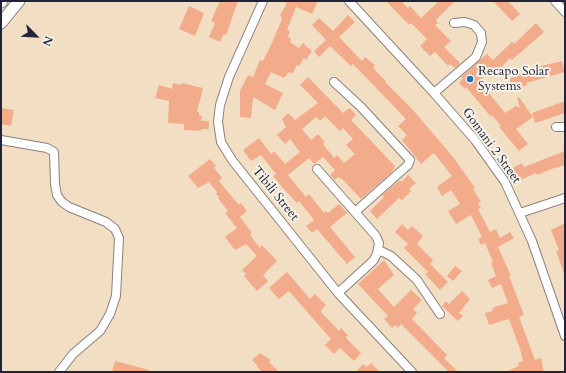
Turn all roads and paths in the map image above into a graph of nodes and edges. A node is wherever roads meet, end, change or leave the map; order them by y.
1 (19, 1) edge
2 (263, 1) edge
3 (349, 1) edge
4 (556, 1) edge
5 (565, 12) edge
6 (1, 23) edge
7 (454, 24) dead end
8 (334, 82) dead end
9 (434, 93) junction
10 (556, 127) dead end
11 (565, 127) edge
12 (1, 140) edge
13 (317, 170) dead end
14 (565, 198) edge
15 (355, 212) junction
16 (520, 213) junction
17 (379, 250) junction
18 (338, 293) junction
19 (440, 314) dead end
20 (565, 334) edge
21 (59, 372) edge
22 (412, 372) edge

1 - 6 main road
2 - 18 street, Tibili Street
3 - 9 street, Gomani 2 Street
4 - 5 street
7 - 9 street
8 - 15 street
9 - 16 street, Gomani 2 Street
10 - 11 street
12 - 21 street
13 - 15 street
14 - 16 street
15 - 17 street
16 - 20 street, Gomani 2 Street
17 - 18 street
17 - 19 street
18 - 22 street, Tibili Street

